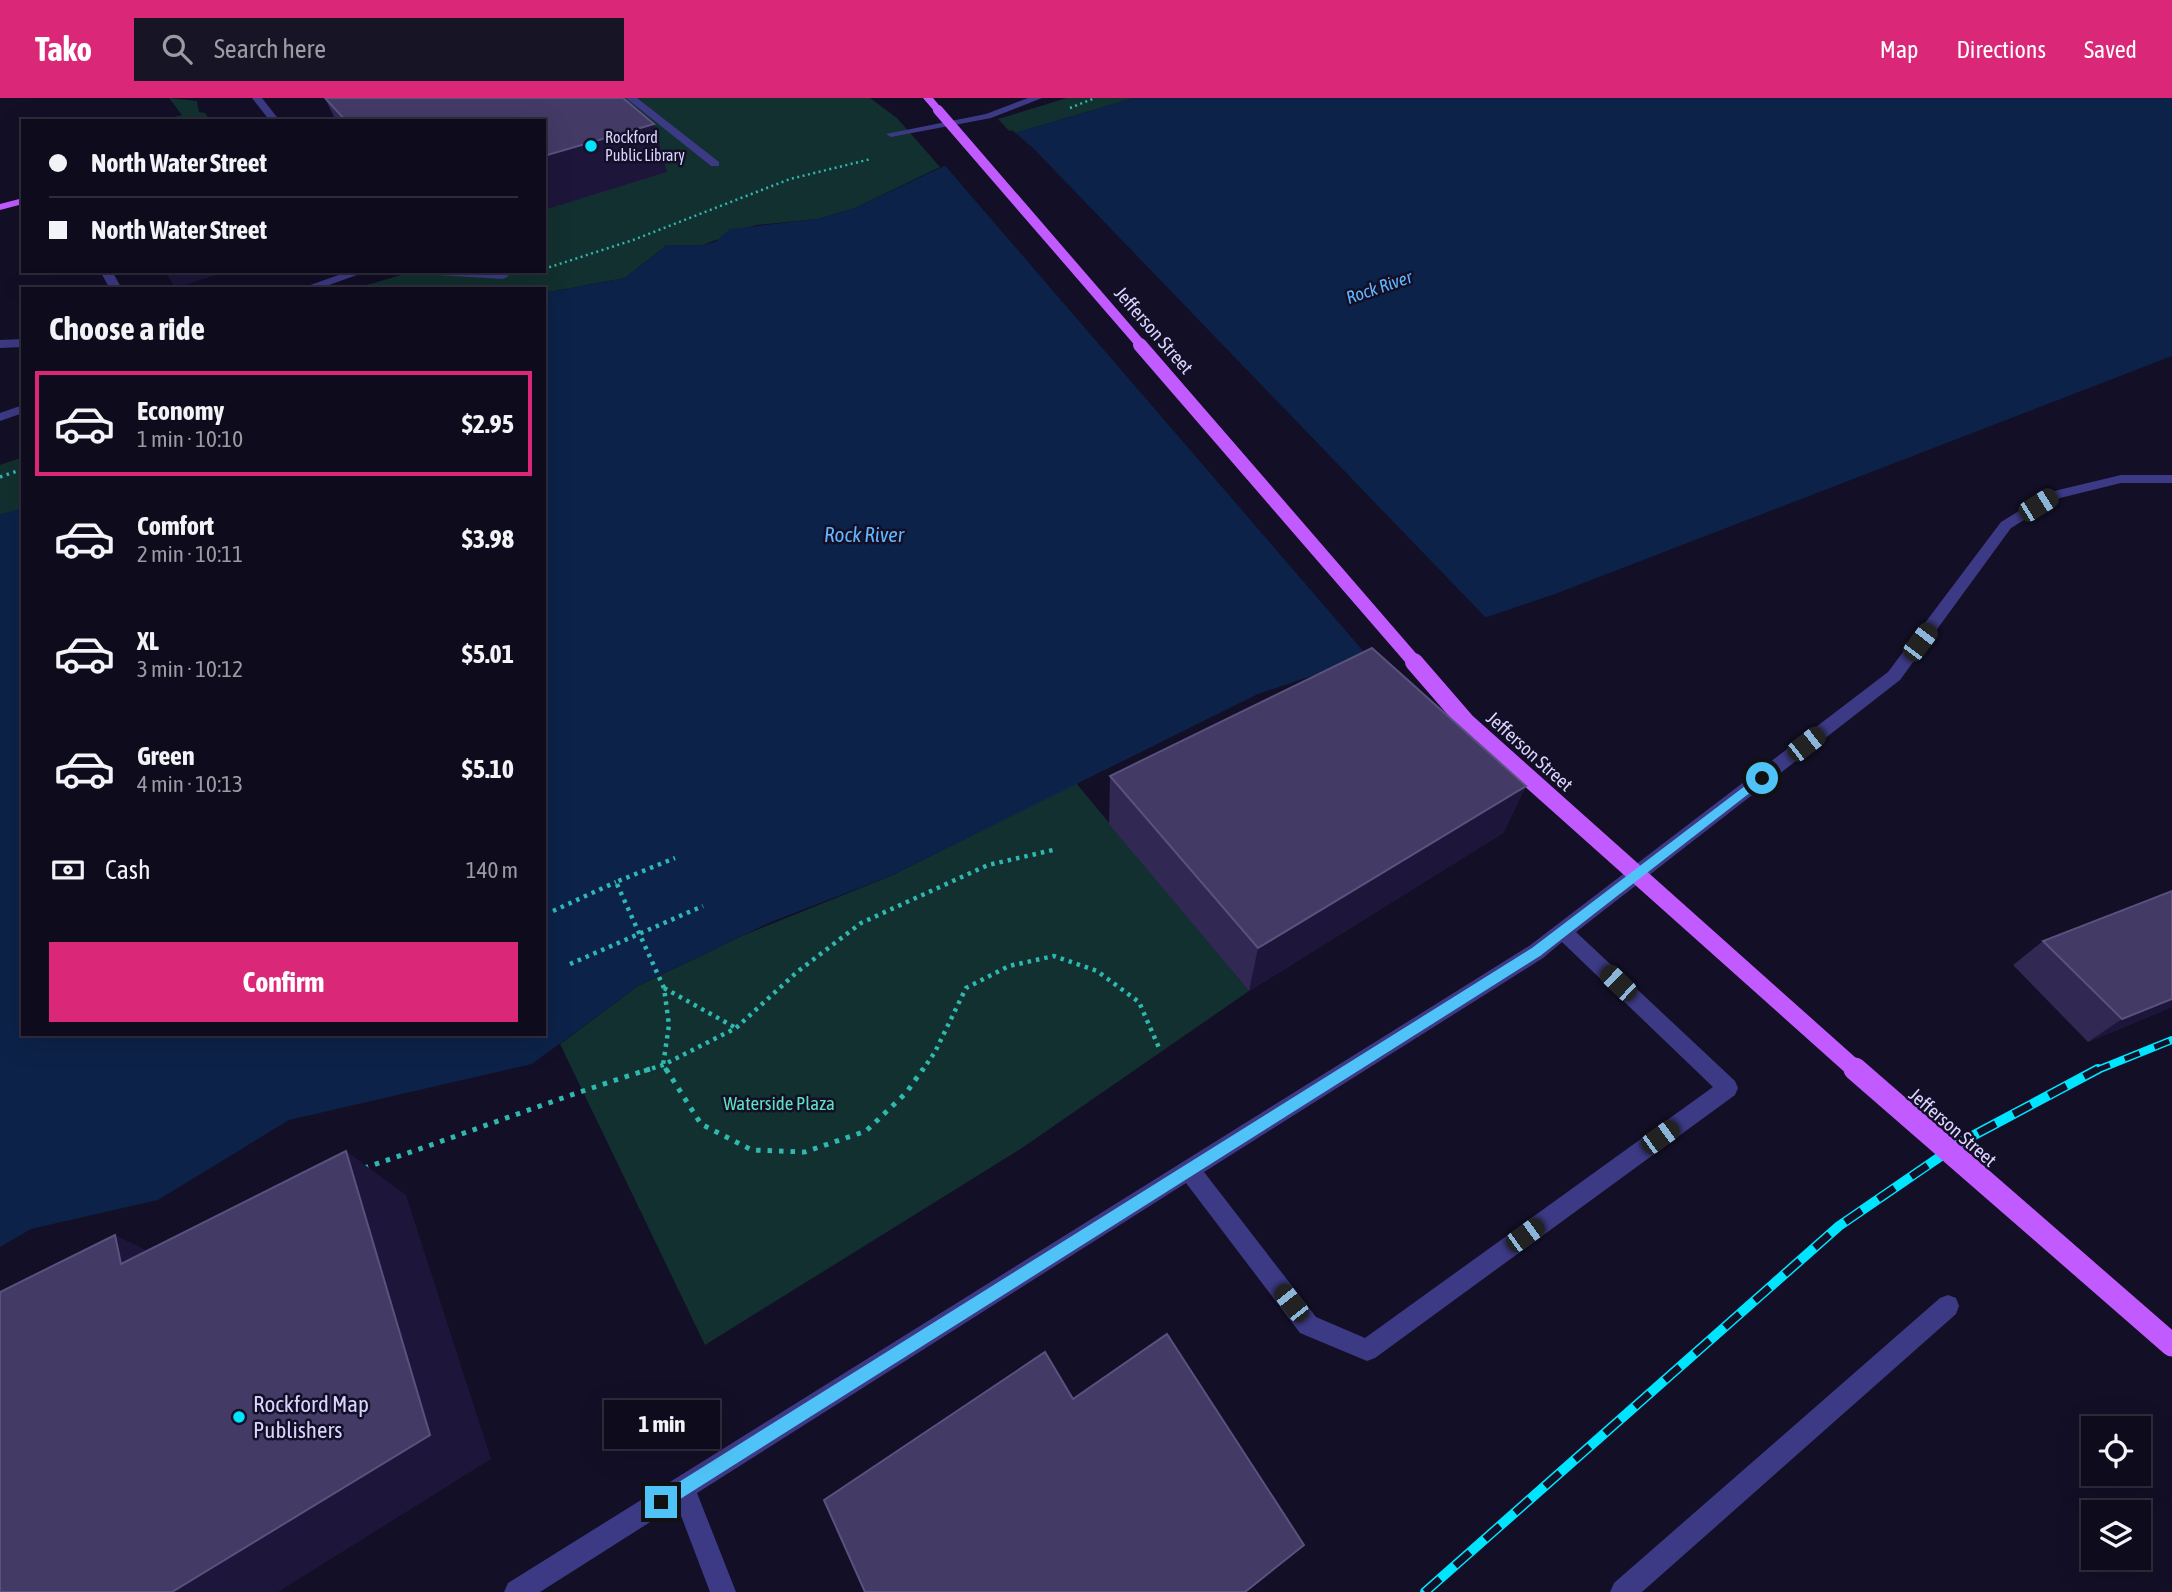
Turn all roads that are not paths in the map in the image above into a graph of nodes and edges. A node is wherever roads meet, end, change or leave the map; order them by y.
1 (257, 98) edge
2 (631, 98) edge
3 (1037, 98) edge
4 (933, 104) edge
5 (273, 119) edge
6 (891, 134) dead end
7 (715, 164) dead end
8 (21, 202) edge
9 (0, 207) edge
10 (357, 273) edge
11 (492, 273) edge
12 (503, 276) dead end
13 (311, 287) edge
14 (21, 343) edge
15 (0, 344) edge
16 (21, 410) edge
17 (0, 417) edge
18 (2172, 479) edge
19 (1563, 930) junction
20 (1189, 1170) junction
21 (1948, 1306) dead end
22 (2172, 1345) edge
23 (683, 1489) junction
24 (517, 1592) edge
25 (723, 1592) edge
26 (1623, 1592) edge

1 - 5 street
2 - 7 street
3 - 6 street
4 - 22 main road, Jefferson Street, bridge
8 - 9 main road
10 - 13 street
11 - 12 street
14 - 15 street
16 - 17 street
18 - 19 street
19 - 20 street
19 - 20 street
20 - 23 street
21 - 26 street
23 - 24 street
23 - 25 street

